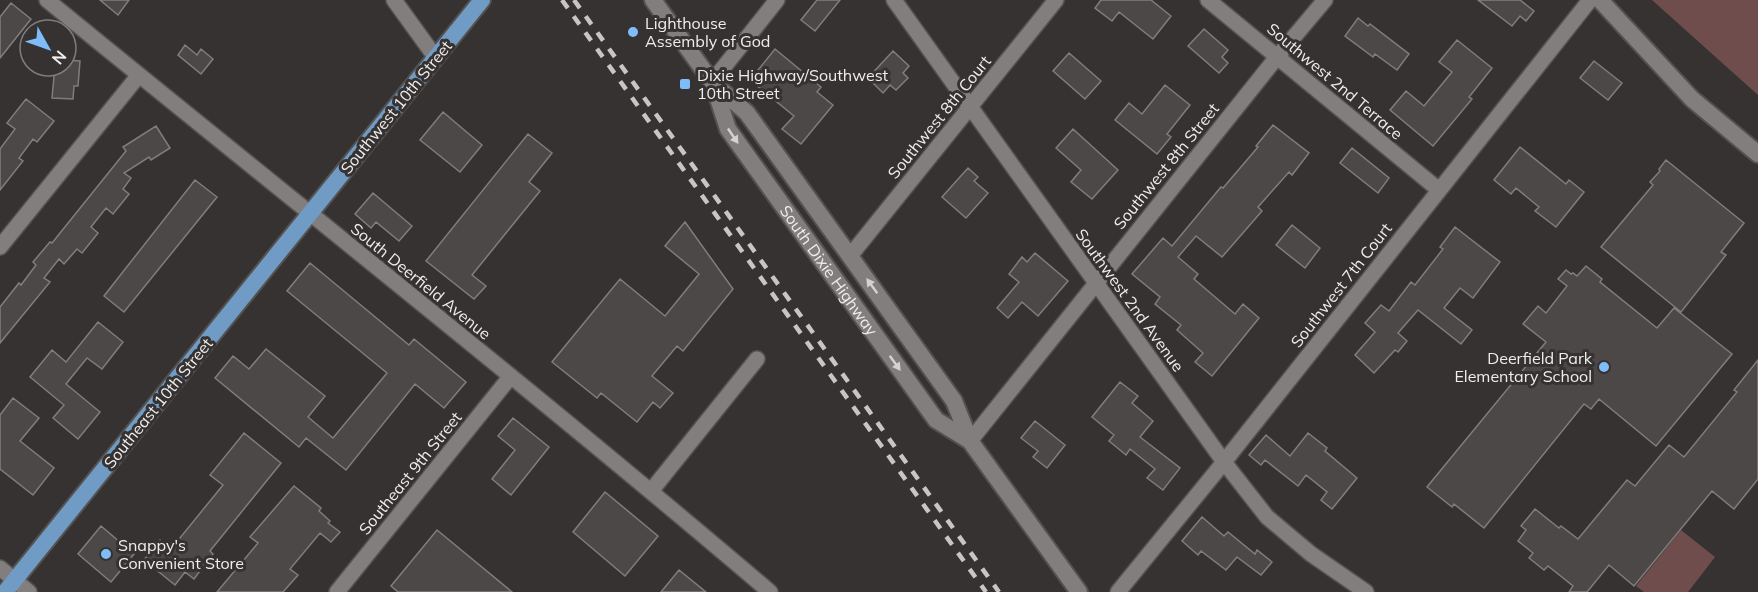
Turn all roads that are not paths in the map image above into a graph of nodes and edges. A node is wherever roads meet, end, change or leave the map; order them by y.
1 (47, 0) edge
2 (394, 0) edge
3 (482, 0) edge
4 (653, 0) edge
5 (777, 0) edge
6 (894, 0) edge
7 (1056, 0) edge
8 (1208, 0) edge
9 (1325, 0) edge
10 (1590, 0) edge
11 (1600, 0) edge
12 (1277, 57) junction
13 (436, 58) junction
14 (139, 75) junction
15 (712, 82) junction
16 (970, 107) junction
17 (1758, 154) edge
18 (1439, 190) junction
19 (310, 215) junction
20 (0, 247) edge
21 (850, 256) junction
22 (1096, 283) junction
23 (757, 358) dead end
24 (511, 376) junction
25 (970, 441) junction
26 (1224, 462) junction
27 (651, 491) junction
28 (0, 568) edge
29 (10, 586) edge
30 (346, 589) edge
31 (29, 592) edge
32 (770, 592) edge
33 (1078, 592) edge
34 (1118, 592) edge
35 (1366, 592) edge

1 - 14 street, South Deerfield Avenue
2 - 13 street
3 - 13 main road, Southwest 10th Street
4 - 15 main road, South Dixie Highway
5 - 15 street
6 - 16 street, Southwest 2nd Avenue
7 - 16 street, Southwest 8th Court
8 - 12 street, Southwest 2nd Terrace
9 - 12 street, Southwest 8th Street
10 - 18 street, Southwest 7th Court
11 - 17 main road
12 - 18 street, Southwest 2nd Terrace
12 - 22 street, Southwest 8th Street
13 - 19 main road, Southwest 10th Street
14 - 19 street, South Deerfield Avenue
14 - 20 street
15 - 21 main road, South Dixie Highway
15 -> 25 main road, South Dixie Highway
16 - 21 street, Southwest 8th Court
16 - 22 street, Southwest 2nd Avenue
18 - 26 street, Southwest 7th Court
19 - 24 street, South Deerfield Avenue
19 - 29 main road, Southeast 10th Street
25 -> 21 main road, South Dixie Highway
22 - 25 street, Southwest 8th Street
22 - 26 street, Southwest 2nd Avenue
23 - 27 street
24 - 27 street, South Deerfield Avenue
24 - 30 street, Southeast 9th Street
25 - 33 main road, South Dixie Highway
26 - 34 street, Southwest 7th Court
26 - 35 street, Southwest 2nd Avenue
27 - 32 street, South Deerfield Avenue
28 - 29 street
29 - 31 street

